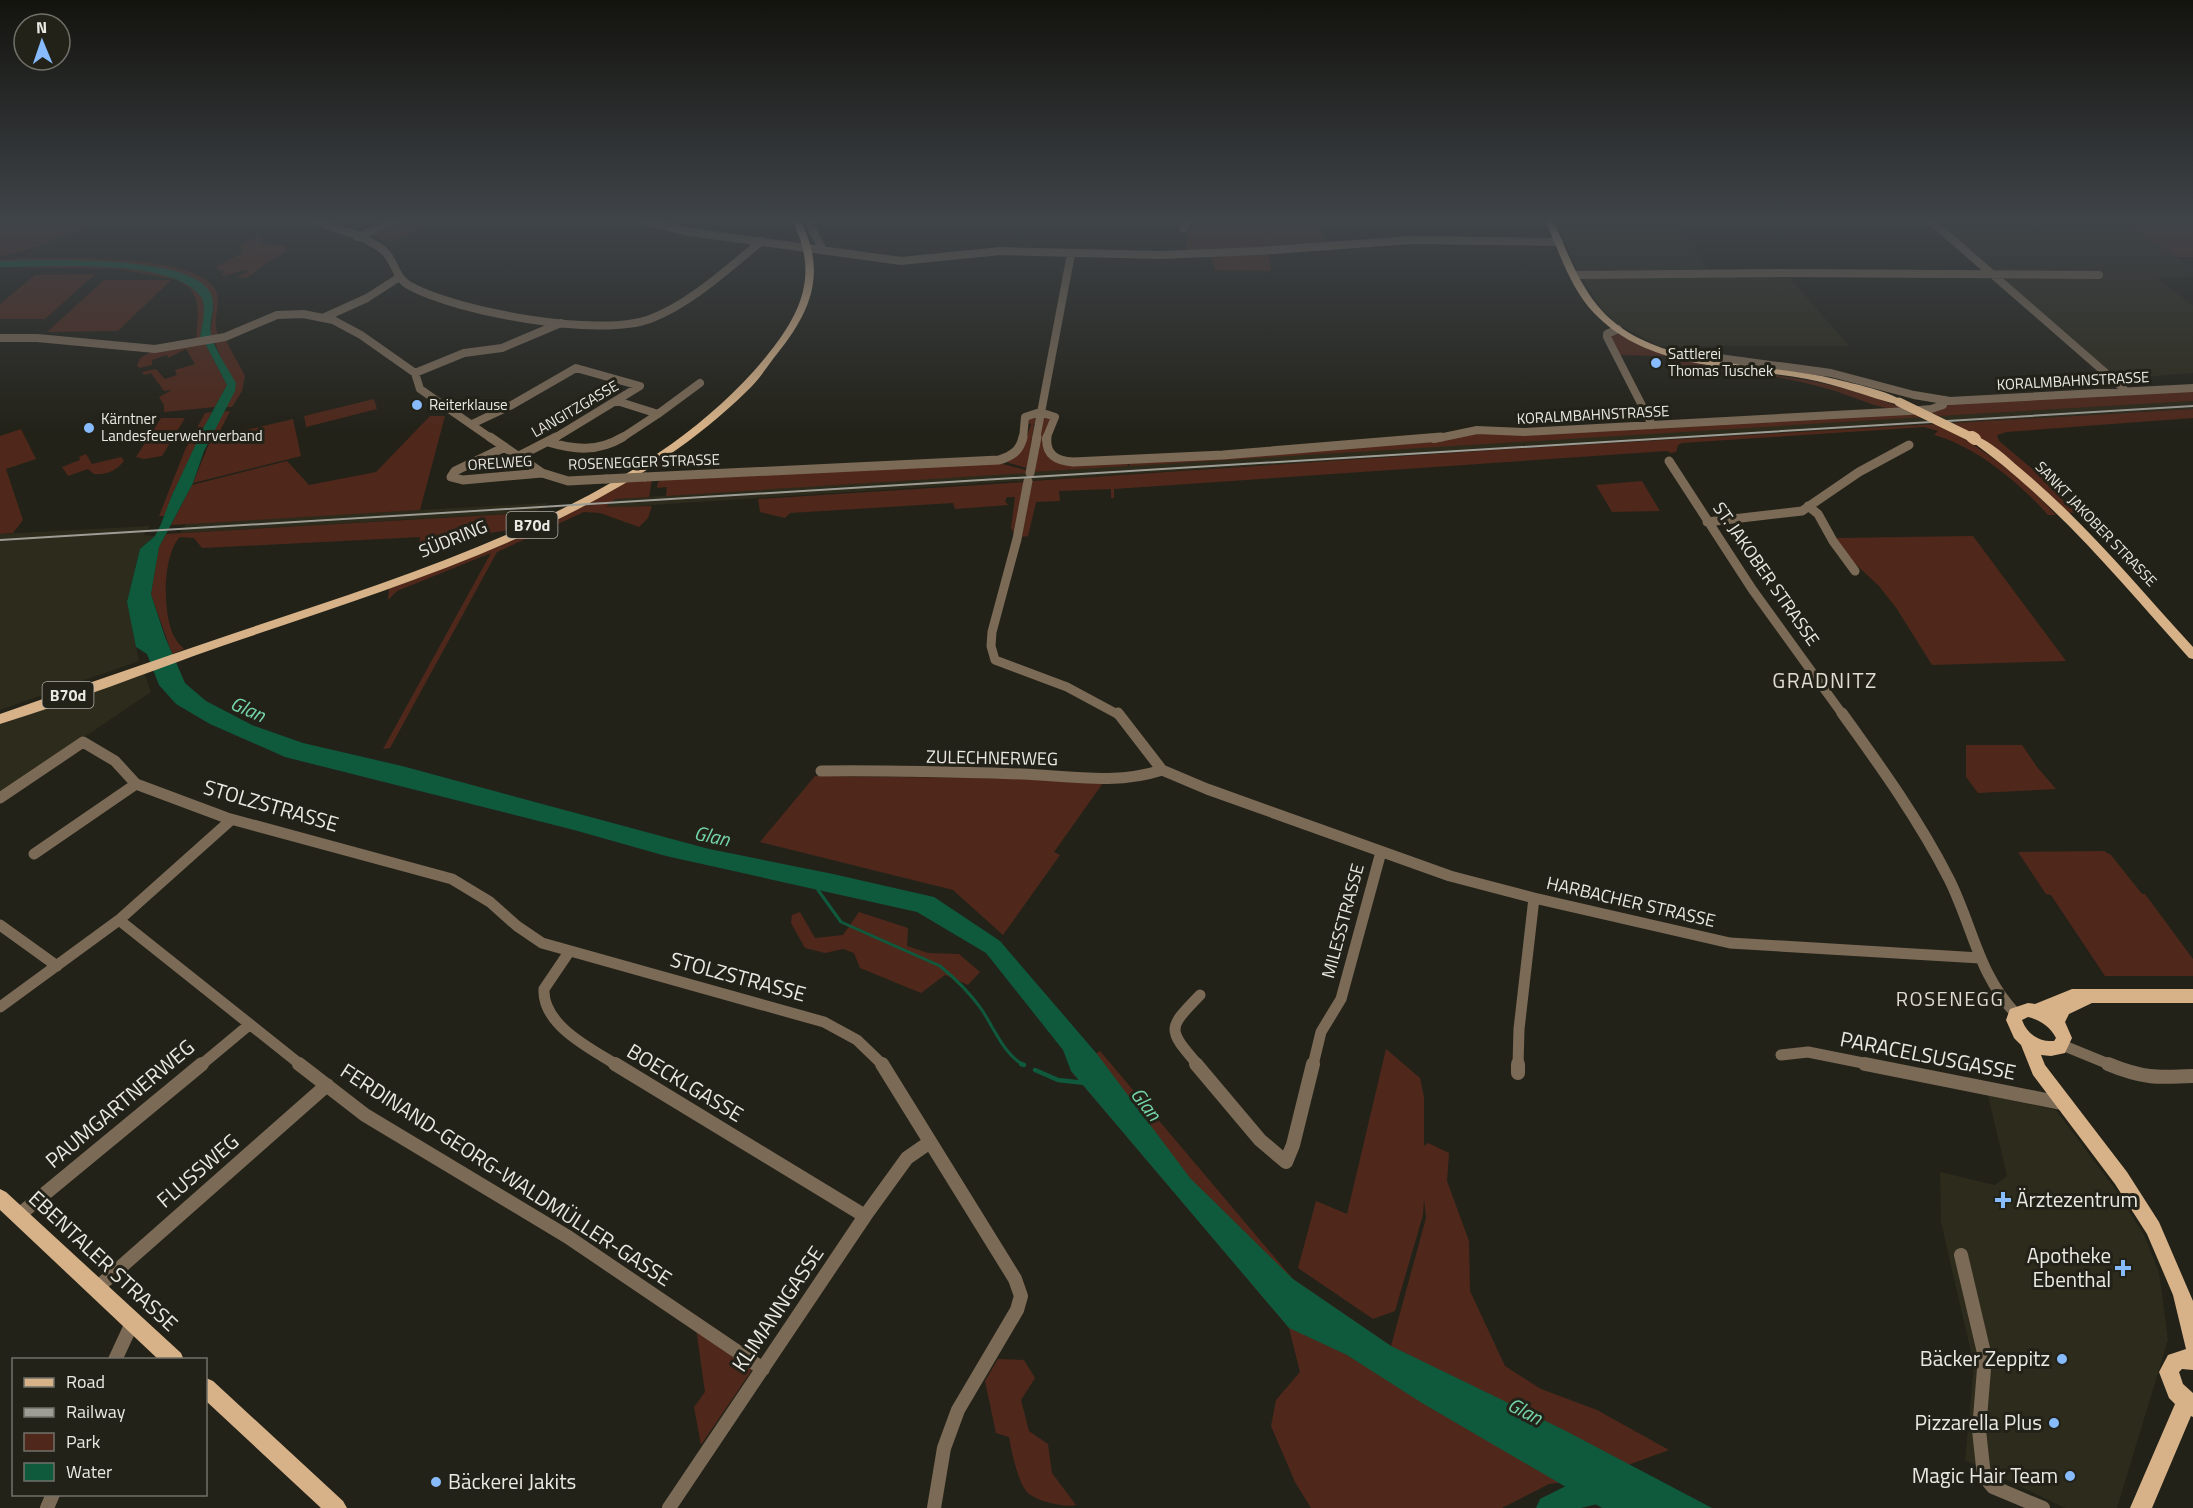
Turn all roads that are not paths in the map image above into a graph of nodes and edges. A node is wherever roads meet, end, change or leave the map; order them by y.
1 (379, 290) edge
2 (419, 290) edge
3 (698, 290) edge
4 (809, 290) edge
5 (1064, 290) edge
6 (1585, 290) edge
7 (2011, 290) edge
8 (326, 317) junction
9 (563, 322) junction
10 (1618, 329) junction
11 (0, 338) edge
12 (1716, 363) junction
13 (415, 373) junction
14 (700, 383) dead end
15 (2123, 388) dead end
16 (2193, 388) edge
17 (1945, 400) junction
18 (617, 401) junction
19 (1040, 412) junction
20 (658, 414) junction
21 (472, 424) junction
22 (1652, 425) junction
23 (548, 441) junction
24 (1909, 445) dead end
25 (505, 447) junction
26 (519, 456) junction
27 (1669, 461) dead end
28 (542, 473) junction
29 (1808, 506) junction
30 (1707, 522) junction
31 (1855, 571) dead end
32 (2193, 656) edge
33 (0, 719) edge
34 (1162, 770) junction
35 (820, 771) dead end
36 (136, 784) junction
37 (0, 798) edge
38 (231, 820) junction
39 (1381, 852) junction
40 (34, 854) dead end
41 (1533, 898) junction
42 (119, 920) junction
43 (0, 925) edge
44 (569, 952) junction
45 (1980, 958) junction
46 (57, 966) junction
47 (1200, 995) dead end
48 (2107, 995) junction
49 (2193, 996) edge
50 (0, 1007) edge
51 (2036, 1012) junction
52 (2016, 1014) junction
53 (2056, 1023) junction
54 (249, 1025) junction
55 (2028, 1042) junction
56 (2054, 1047) junction
57 (1781, 1055) dead end
58 (1518, 1073) dead end
59 (2193, 1077) edge
60 (327, 1085) junction
61 (2066, 1104) junction
62 (930, 1142) junction
63 (0, 1198) edge
64 (18, 1215) junction
65 (865, 1216) junction
66 (1961, 1255) dead end
67 (97, 1288) junction
68 (133, 1321) junction
69 (2193, 1343) edge
70 (115, 1358) edge
71 (173, 1358) edge
72 (2193, 1360) edge
73 (763, 1369) junction
74 (207, 1389) edge
75 (2189, 1405) edge
76 (336, 1508) edge
77 (669, 1508) edge
78 (934, 1508) edge
79 (2043, 1508) edge
80 (2140, 1508) edge

1 - 8 street
2 - 9 street
3 - 9 street
4 - 33 main road, SÜDRING / B70d
5 - 19 street
6 - 10 main road
7 - 15 street
8 - 11 street, ROSENEGGER STRASSE
8 - 13 street, ROSENEGGER STRASSE
9 - 13 street
10 - 12 main road, SANKT JAKOBER STRASSE
10 - 22 street
12 - 17 street
12 - 32 main road, SANKT JAKOBER STRASSE, bridge
13 - 21 street, ROSENEGGER STRASSE
14 - 20 street
16 - 17 street, KORALMBAHNSTRASSE
17 - 22 street, KORALMBAHNSTRASSE
18 - 20 street
18 - 21 street, LANGITZGASSE
18 - 23 street, LANGITZGASSE
19 - 22 street, KORALMBAHNSTRASSE
19 - 28 street, ROSENEGGER STRASSE, bridge
19 - 34 street
20 - 23 street
21 - 25 street, ROSENEGGER STRASSE
23 - 26 street, LANGITZGASSE
24 - 29 street
25 - 26 street, ROSENEGGER STRASSE
25 - 28 street, ORELWEG
26 - 28 street, ROSENEGGER STRASSE
27 - 30 street, ST. JAKOBER STRASSE
29 - 30 street
29 - 31 street
30 - 45 street, ST. JAKOBER STRASSE
34 - 35 street, ZULECHNERWEG
34 - 39 street, HARBACHER STRASSE
36 - 37 street, STOLZSTRASSE
36 - 38 street, STOLZSTRASSE
36 - 40 street
38 - 42 street
38 - 44 street, STOLZSTRASSE
39 - 41 street, HARBACHER STRASSE
39 - 47 street, MILESSTRASSE
41 - 45 street, HARBACHER STRASSE
41 - 58 street
42 - 46 street
42 - 54 street, FERDINAND-GEORG-WALDMÜLLER-GASSE
43 - 46 street
44 - 62 street, STOLZSTRASSE
44 - 65 street, BOECKLGASSE
45 - 52 street, ST. JAKOBER STRASSE
46 - 50 street
48 - 49 main road
48 - 51 main road
48 - 53 main road
51 - 52 main road
51 - 53 main road
52 - 55 main road
53 - 56 main road
54 - 60 street, FERDINAND-GEORG-WALDMÜLLER-GASSE
54 - 64 street, PAUMGARTNERWEG
55 - 56 main road
55 - 61 main road
56 - 59 street
56 - 61 main road
57 - 61 street, PARACELSUSGASSE
60 - 67 street, FLUSSWEG
60 - 73 street, FERDINAND-GEORG-WALDMÜLLER-GASSE
61 - 69 main road
62 - 65 street, KLIMANNGASSE
62 - 78 street, STOLZSTRASSE
63 - 64 main road, EBENTALER STRASSE
64 - 67 main road, EBENTALER STRASSE
65 - 73 street, KLIMANNGASSE
66 - 79 street
67 - 68 main road, EBENTALER STRASSE
68 - 70 street
68 - 71 main road, EBENTALER STRASSE
72 - 75 main road
73 - 77 street, KLIMANNGASSE
74 - 76 main road
75 - 80 main road

